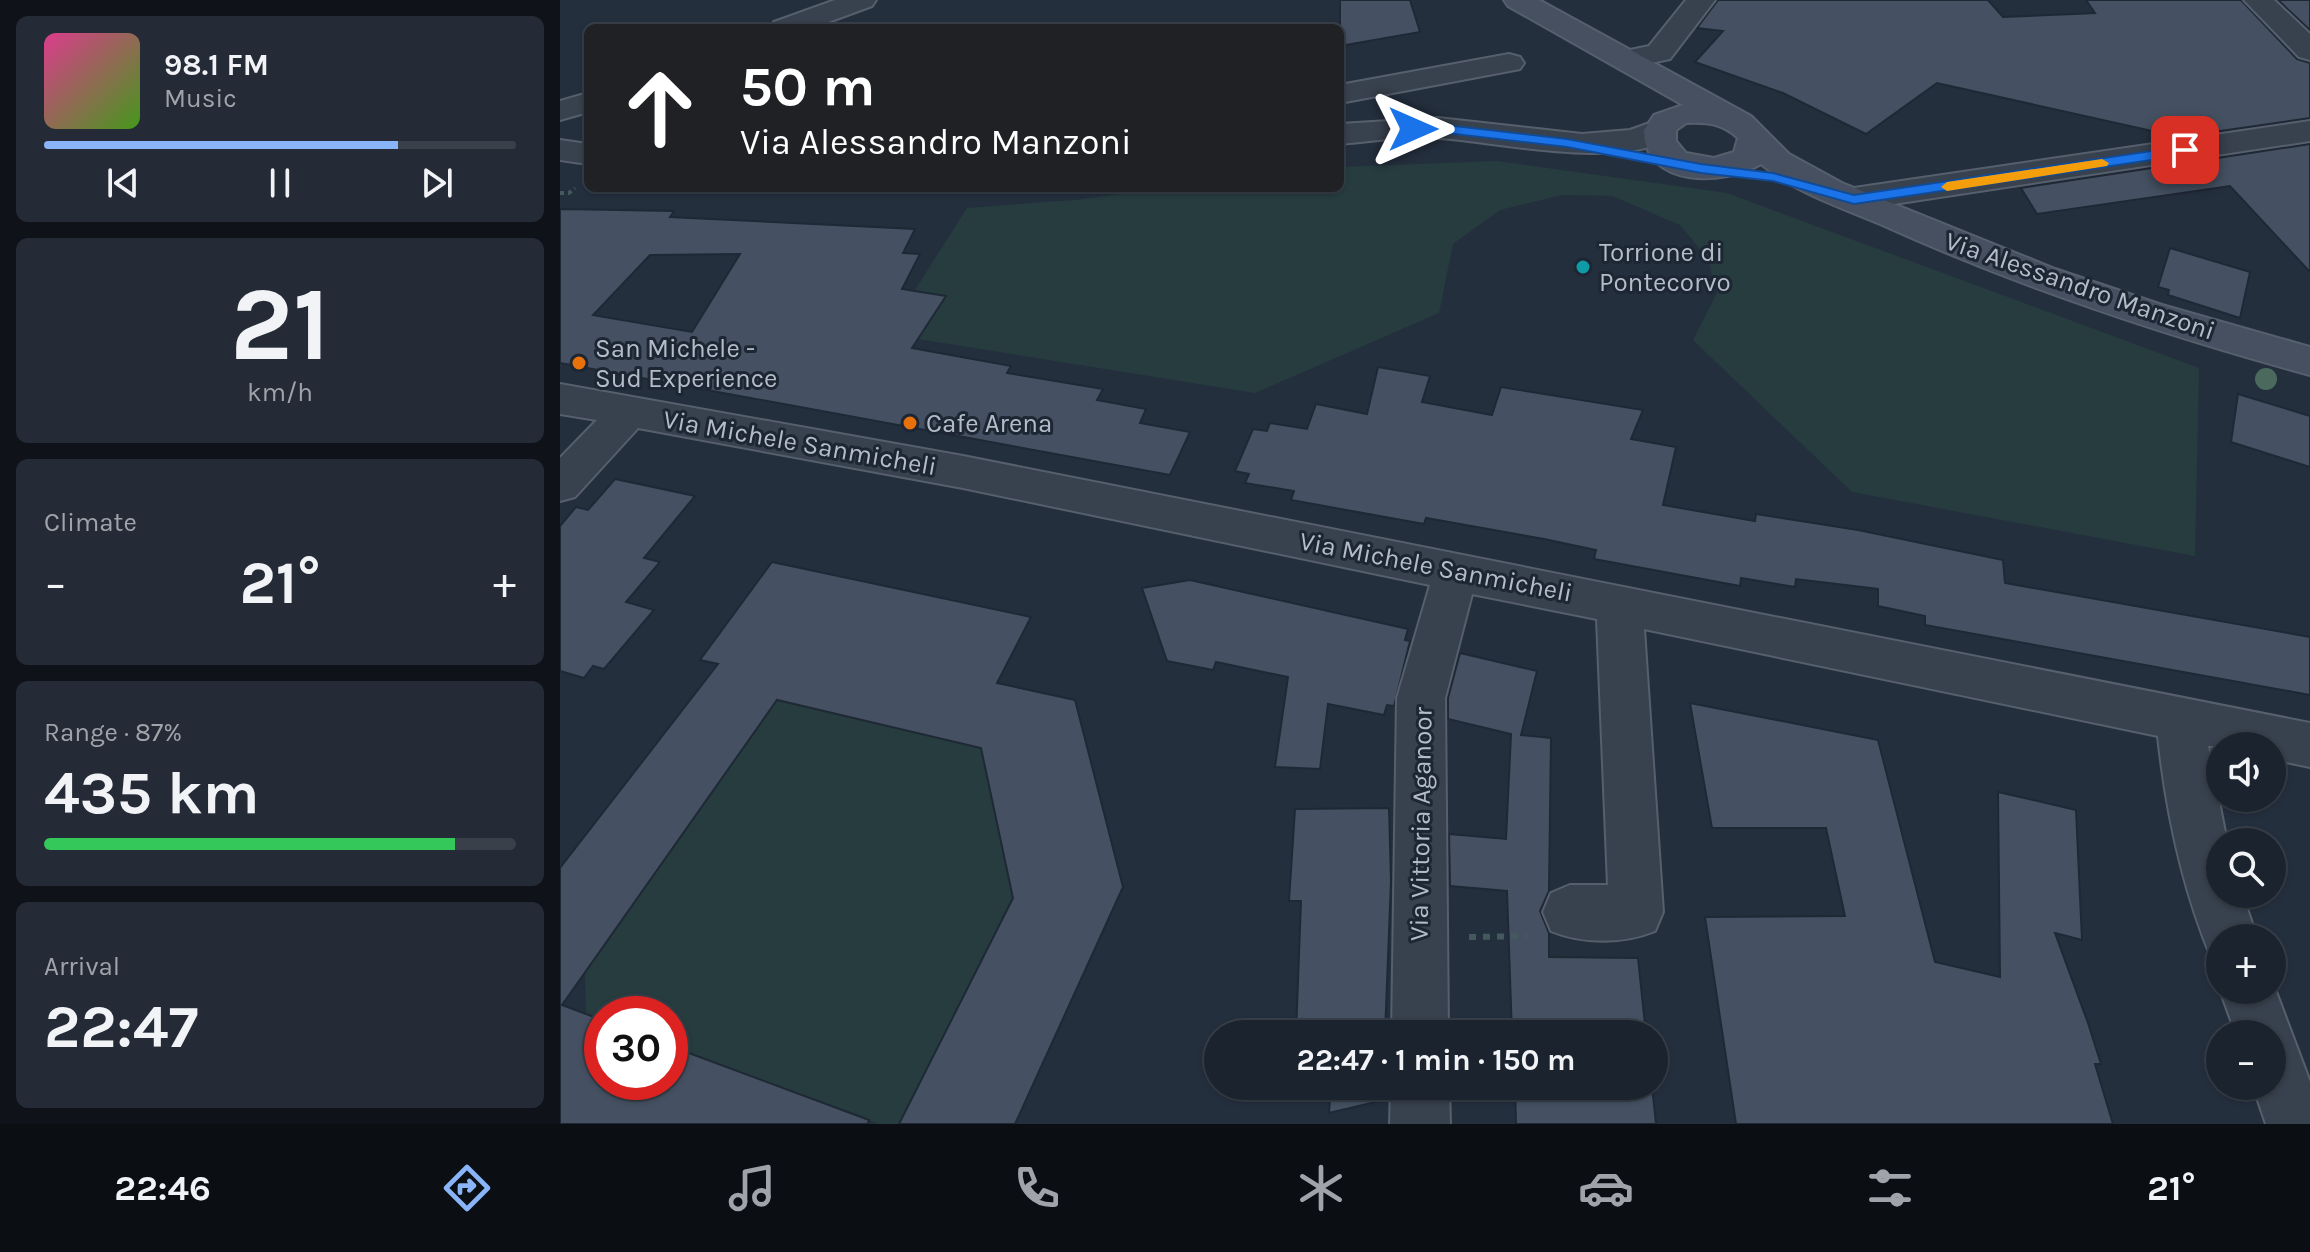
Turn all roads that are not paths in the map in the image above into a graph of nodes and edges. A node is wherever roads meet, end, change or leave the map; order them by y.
1 (862, 0) edge
2 (1518, 0) edge
3 (2258, 0) edge
4 (1699, 3) edge
5 (795, 24) edge
6 (2310, 51) edge
7 (1509, 63) dead end
8 (1638, 66) junction
9 (1344, 93) edge
10 (584, 103) edge
11 (560, 111) edge
12 (1728, 117) junction
13 (1663, 126) junction
14 (2310, 131) edge
15 (1344, 134) edge
16 (1540, 138) junction
17 (1754, 138) junction
18 (560, 150) edge
19 (584, 153) edge
20 (1699, 167) junction
21 (1854, 199) junction
22 (2310, 361) edge
23 (560, 399) edge
24 (628, 413) junction
25 (560, 485) edge
26 (1458, 572) junction
27 (1617, 604) junction
28 (2180, 718) junction
29 (2310, 745) edge
30 (1570, 912) road end
31 (2225, 924) edge
32 (1420, 1020) edge
33 (2286, 1096) edge
34 (1420, 1100) edge
35 (1420, 1124) edge
36 (2296, 1124) edge

1 - 5 street
2 - 8 main road, Via Alessandro Manzoni
3 - 6 street
4 - 8 street
7 - 9 street
8 - 12 main road, Via Alessandro Manzoni
8 - 13 main road
10 - 11 street
12 - 13 main road
12 - 17 main road, Via Alessandro Manzoni
13 - 16 street, Via Alessandro Manzoni
13 - 20 main road
14 - 21 street
15 - 16 street, Via Alessandro Manzoni
16 - 20 street, Via Alessandro Manzoni
17 - 20 main road
17 - 21 main road, Via Alessandro Manzoni
18 - 19 street
20 - 21 main road, Via Alessandro Manzoni
21 - 22 main road, Via Alessandro Manzoni
23 - 24 street, Via Michele Sanmicheli
24 - 25 street
24 - 26 street, Via Michele Sanmicheli
26 - 27 street, Via Michele Sanmicheli
26 - 32 street, Via Vittoria Aganoor
27 - 28 street, Via Michele Sanmicheli
27 - 30 street
28 - 29 street, Via Michele Sanmicheli
28 - 31 street
33 - 36 street
34 - 35 street

